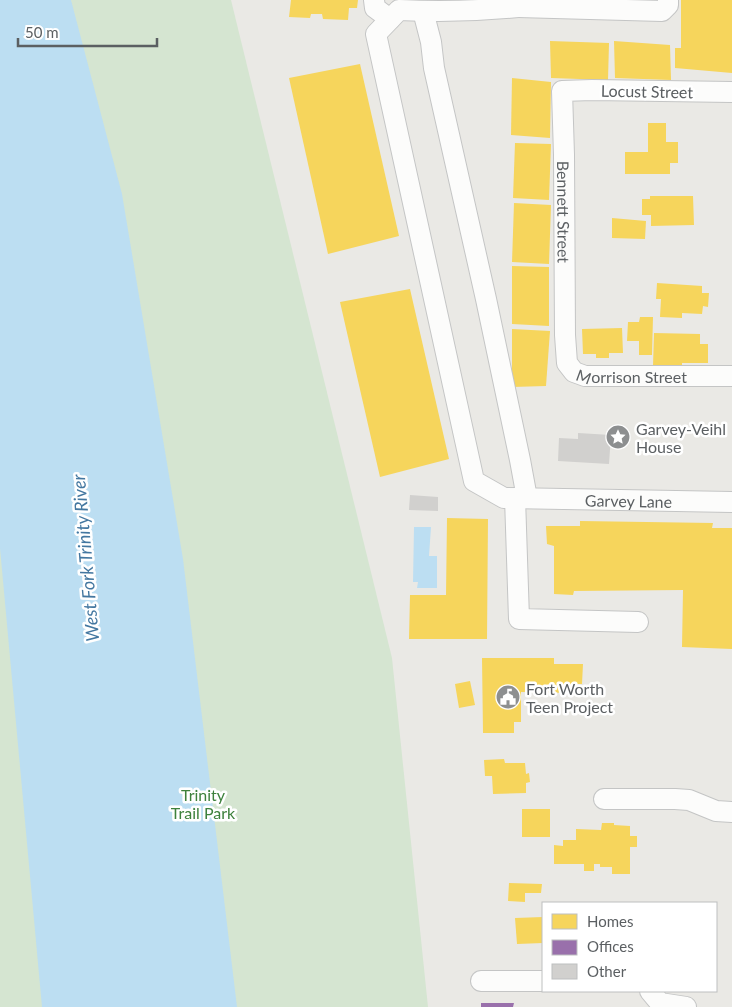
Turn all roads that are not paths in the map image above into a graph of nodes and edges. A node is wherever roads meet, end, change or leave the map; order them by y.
1 (374, 0) edge
2 (668, 0) edge
3 (518, 3) edge
4 (423, 11) junction
5 (390, 19) junction
6 (562, 91) joint
7 (732, 92) edge
8 (566, 335) joint
9 (732, 376) edge
10 (521, 498) junction
11 (732, 502) edge
12 (638, 622) dead end
13 (604, 799) dead end
14 (732, 812) edge
15 (481, 981) dead end
16 (542, 981) edge
17 (651, 992) edge
18 (686, 1007) edge

1 - 5 street
2 - 3 street
3 - 4 street
4 - 5 street
4 - 10 street
5 - 10 street, Garvey Lane
6 - 7 street, Locust Street
6 - 8 street, Bennett Street
8 - 9 street, Morrison Street
10 - 11 street, Garvey Lane
10 - 12 street
13 - 14 street
15 - 16 street
17 - 18 street

